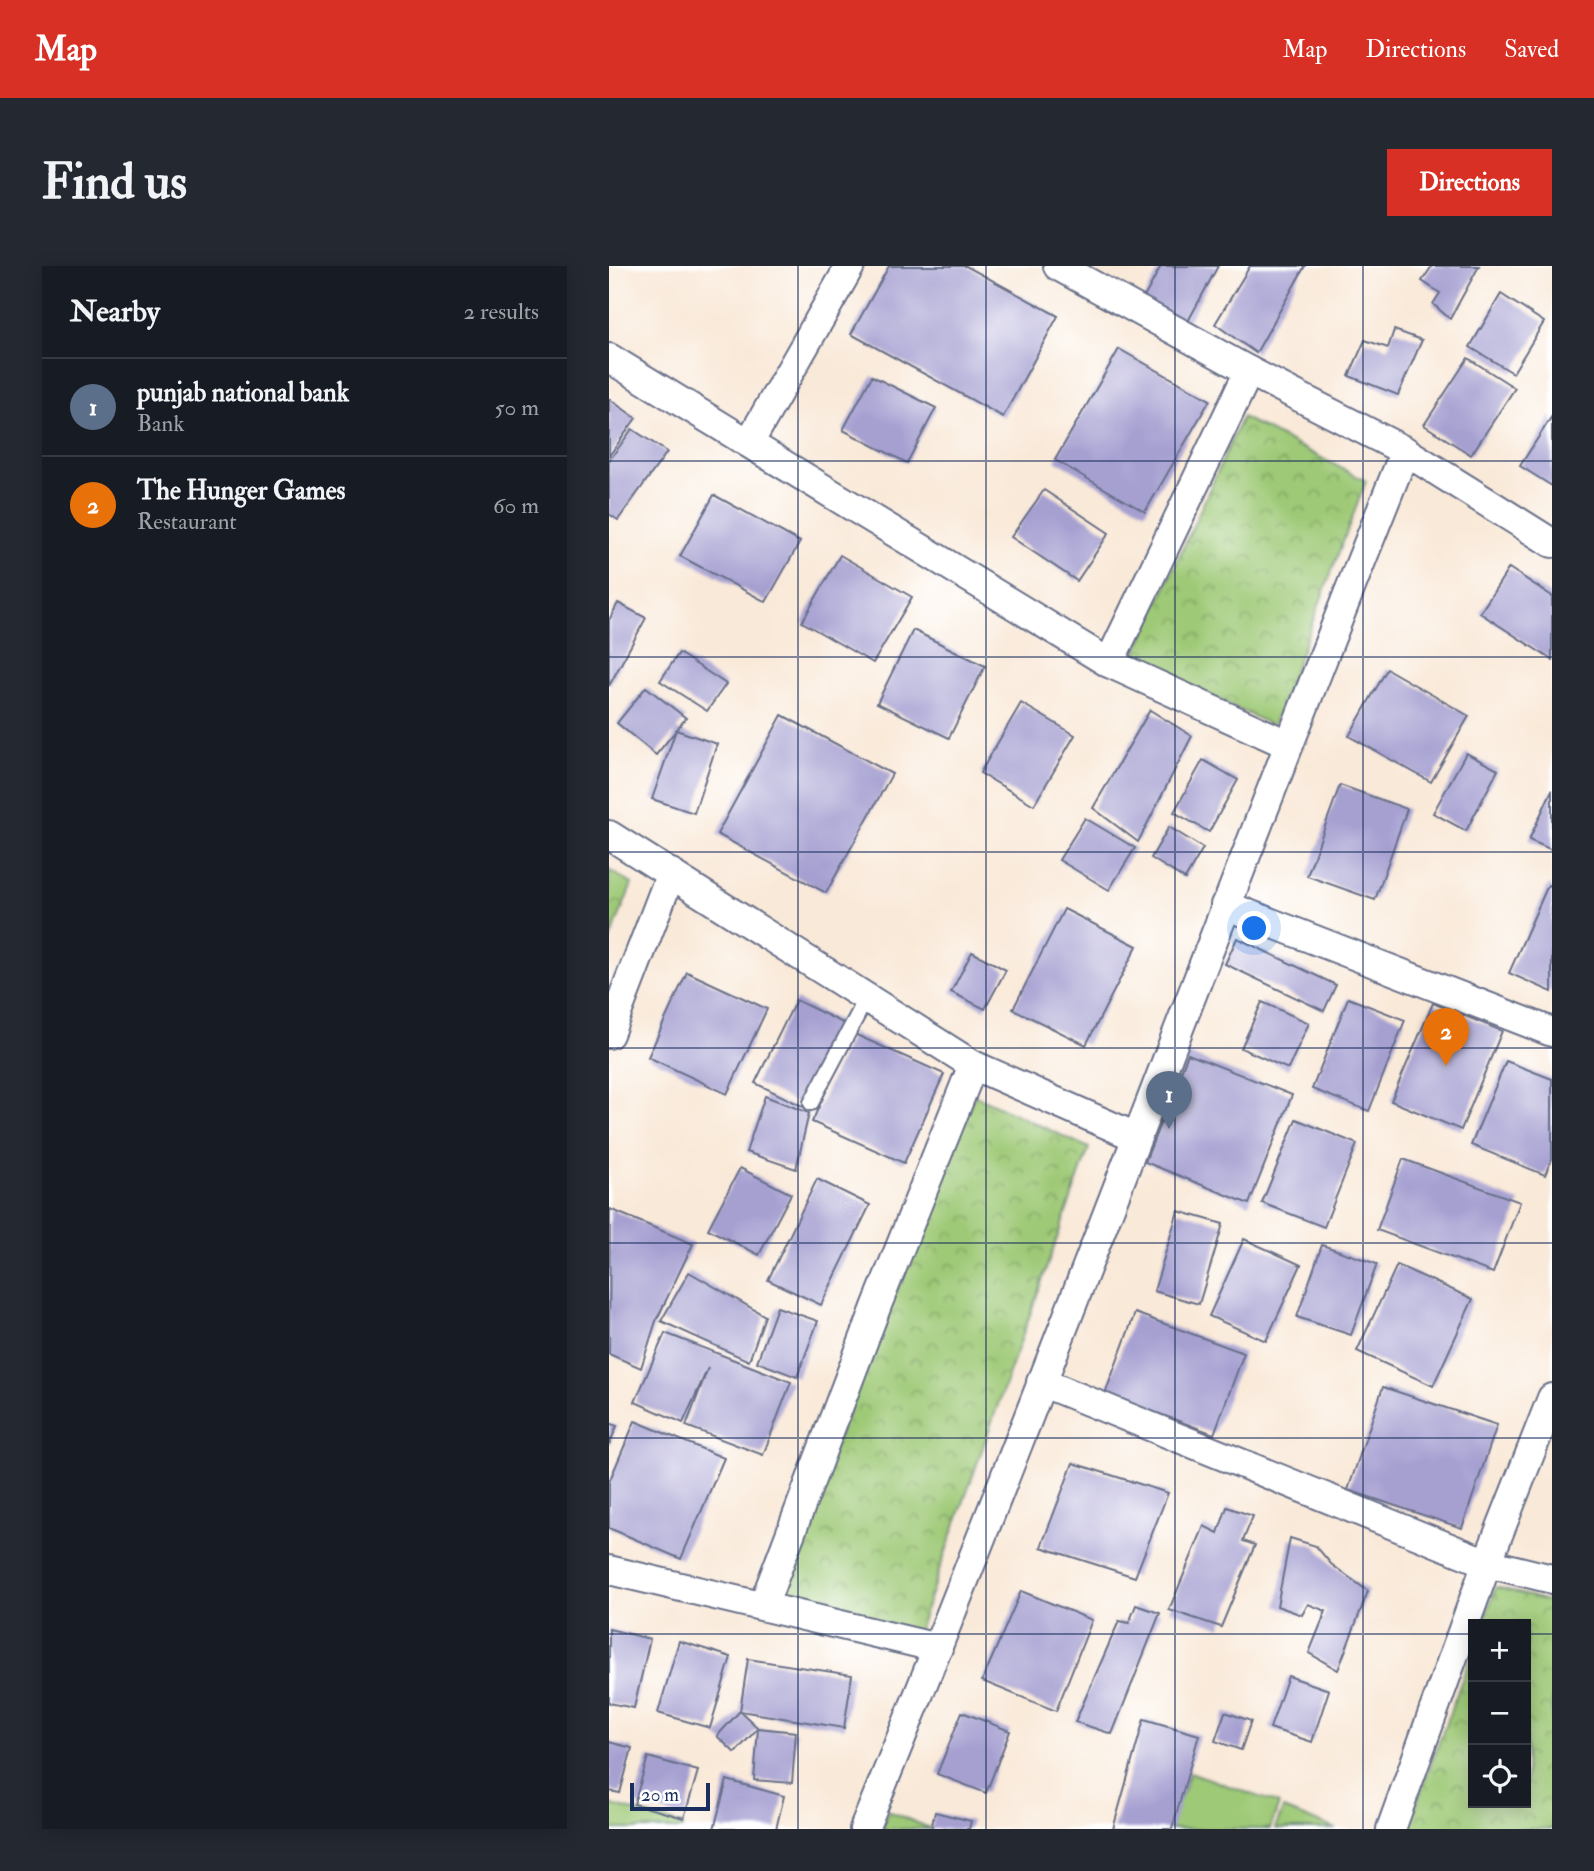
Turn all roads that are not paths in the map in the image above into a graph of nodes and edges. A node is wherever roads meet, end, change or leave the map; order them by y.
1 (850, 266) edge
2 (1058, 266) edge
3 (609, 358) edge
4 (1249, 371) junction
5 (749, 443) junction
6 (1405, 451) junction
7 (1552, 543) edge
8 (1109, 663) junction
9 (1287, 744) junction
10 (609, 835) edge
11 (671, 873) junction
12 (1224, 905) junction
13 (867, 997) junction
14 (610, 1027) edge
15 (1552, 1032) edge
16 (973, 1065) junction
17 (811, 1103) dead end
18 (1136, 1137) junction
19 (1041, 1382) junction
20 (1552, 1398) edge
21 (1487, 1563) junction
22 (609, 1570) edge
23 (1552, 1579) edge
24 (762, 1606) junction
25 (938, 1648) junction
26 (864, 1829) edge
27 (1391, 1829) edge

1 - 5 street
2 - 4 street
3 - 5 street
4 - 6 street
4 - 8 street
5 - 8 street
6 - 7 street
6 - 9 street
8 - 9 street
9 - 12 street
10 - 11 street
11 - 13 street
11 - 14 street
12 - 15 street
12 - 18 street
13 - 16 street
13 - 17 lane
16 - 18 street
16 - 24 street
18 - 19 street
19 - 21 street
19 - 25 street
20 - 21 street
21 - 23 street
21 - 27 street
22 - 24 street
24 - 25 street
25 - 26 street

